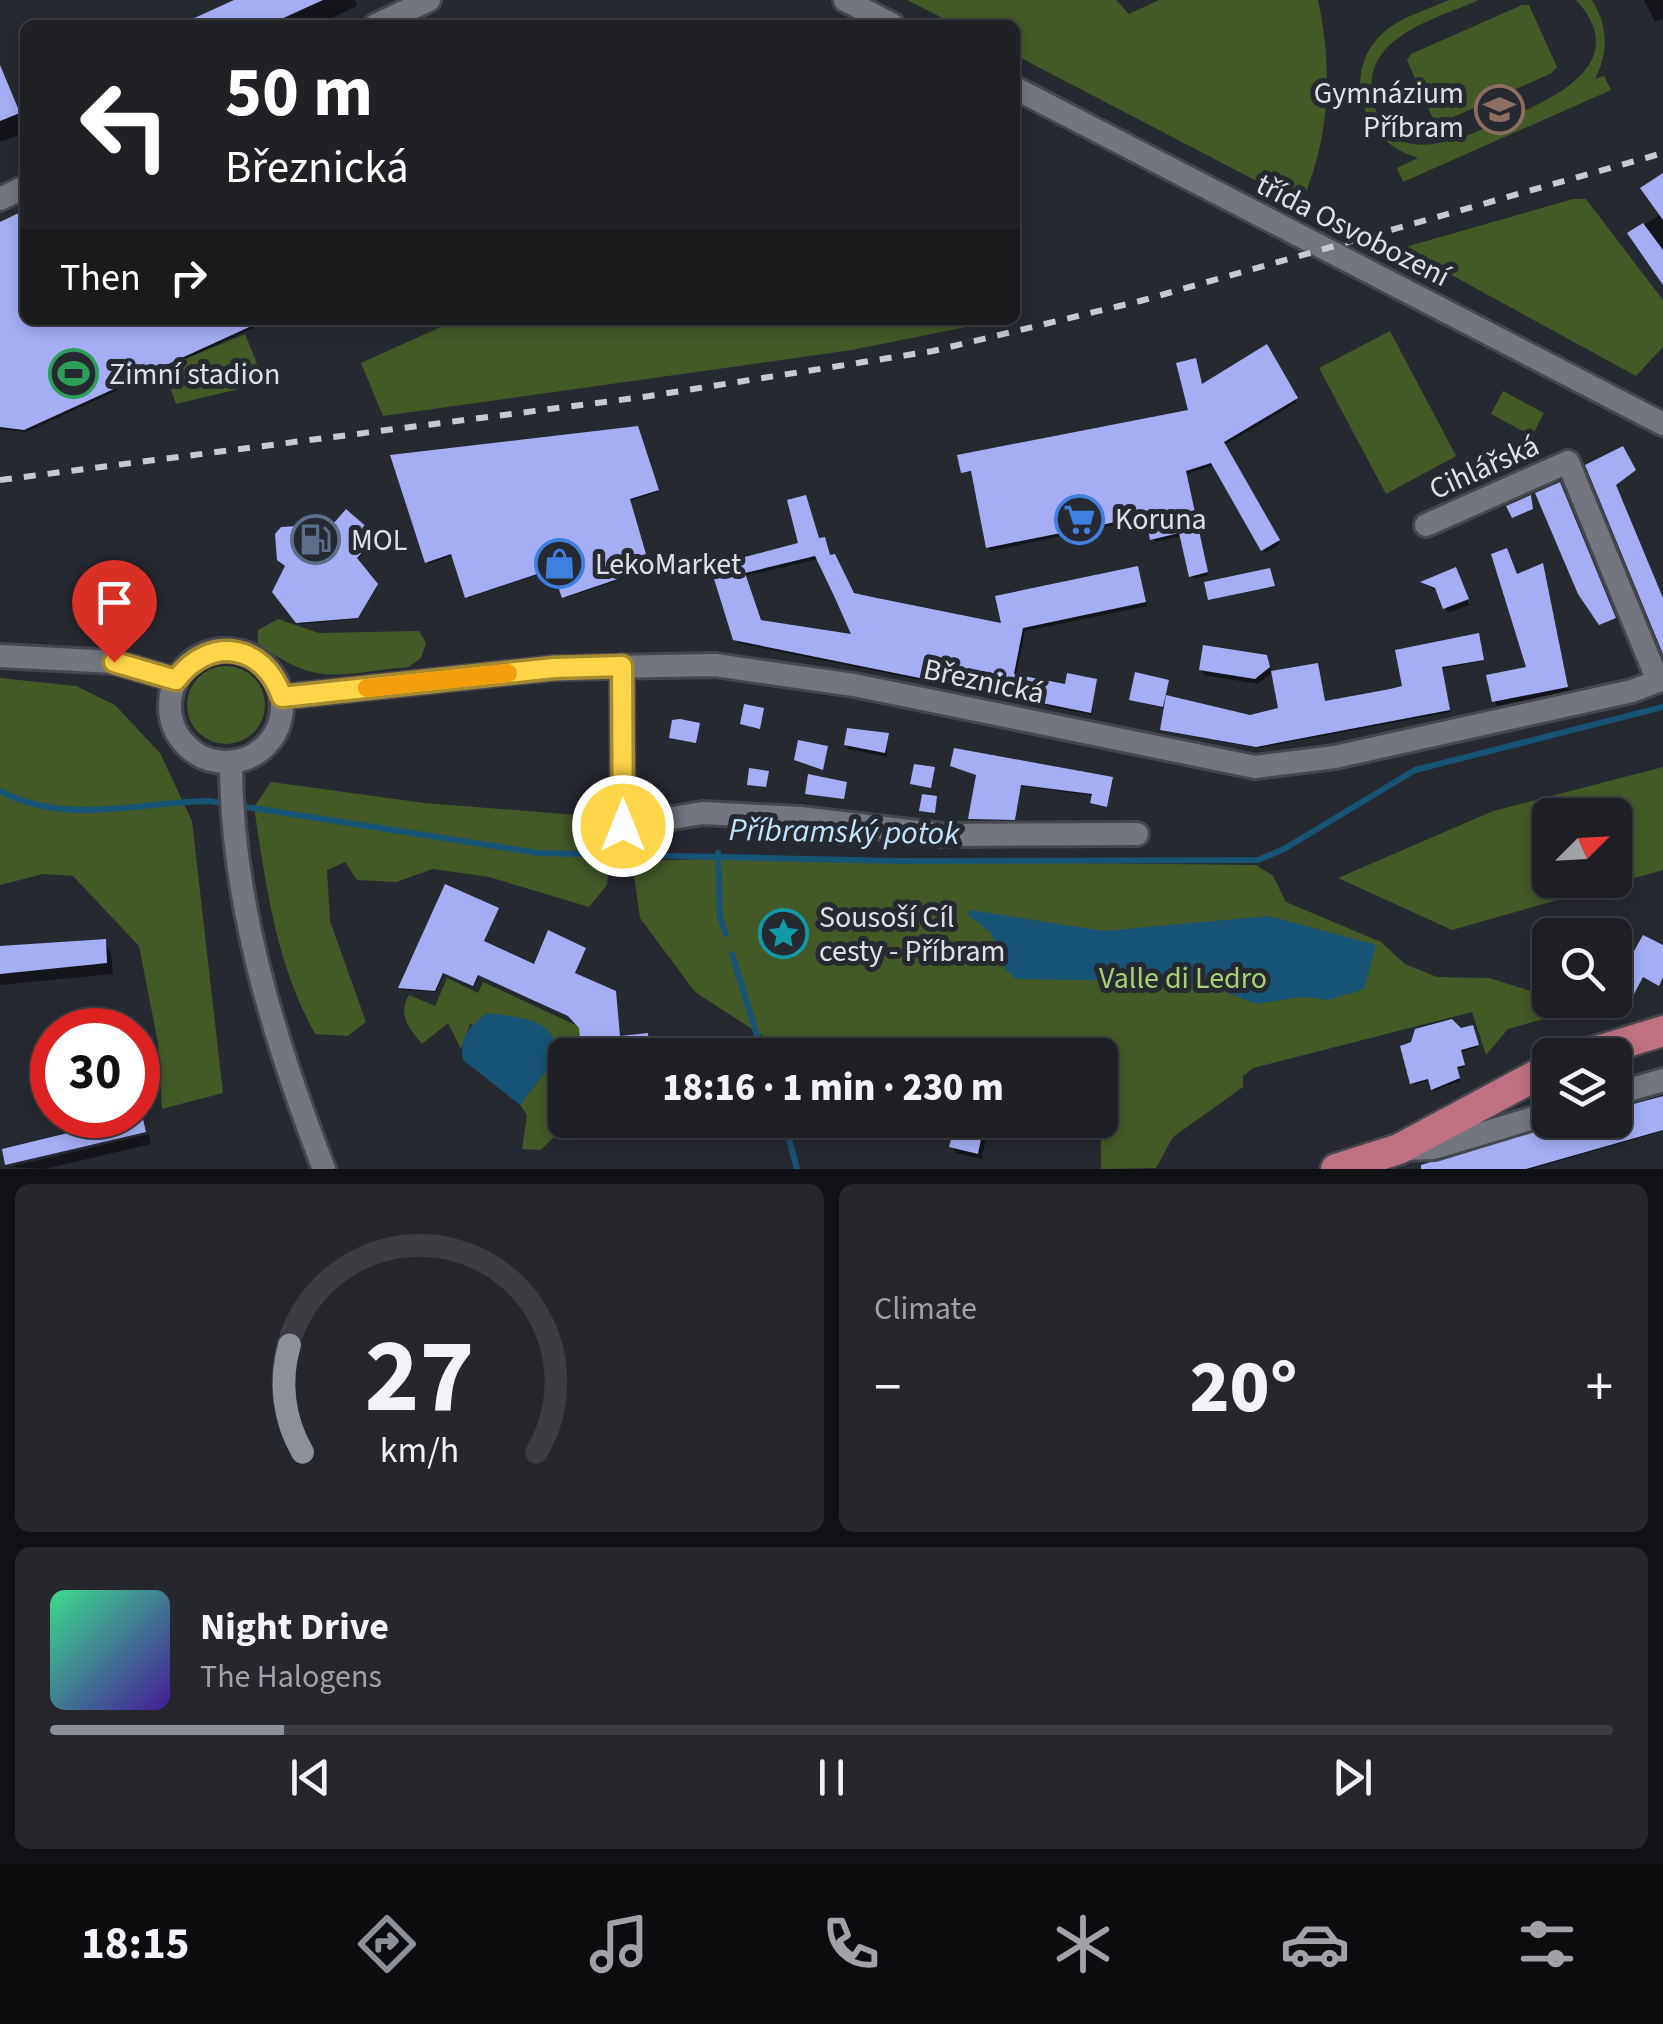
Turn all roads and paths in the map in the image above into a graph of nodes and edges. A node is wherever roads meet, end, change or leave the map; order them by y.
1 (430, 0) edge
2 (845, 0) edge
3 (387, 20) edge
4 (883, 20) edge
5 (1020, 91) edge
6 (1663, 424) edge
7 (1426, 524) dead end
8 (0, 656) edge
9 (622, 666) junction
10 (176, 680) junction
11 (1661, 680) edge
12 (282, 697) junction
13 (231, 762) junction
14 (1137, 834) dead end
15 (1663, 1031) edge
16 (1632, 1040) edge
17 (1532, 1078) edge
18 (1663, 1080) edge
19 (1632, 1089) edge
20 (1532, 1118) edge
21 (1399, 1149) junction
22 (324, 1169) edge
23 (1336, 1169) edge

1 - 3 street
2 - 4 street
5 - 6 street, třída Osvobození
7 - 11 street, Cihlářská
8 - 10 street
9 - 11 street, Březnická
9 - 12 street, Březnická
9 - 14 street
10 - 12 street
10 - 13 street
12 - 13 street
13 - 22 street
15 - 16 main road
17 - 21 main road
18 - 19 street
20 - 21 street
21 - 23 main road

